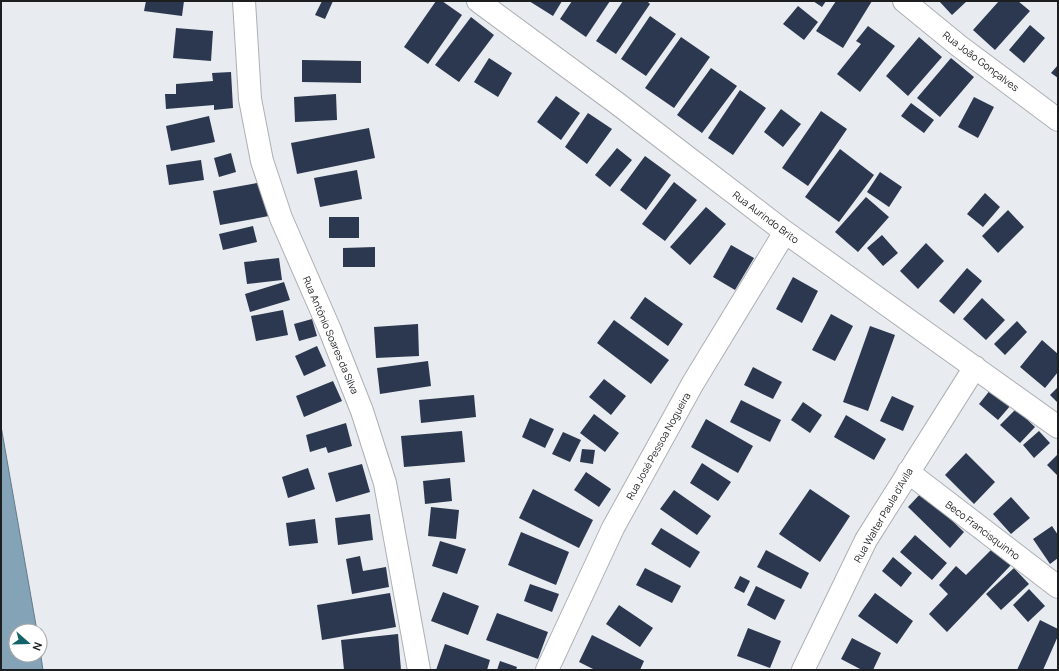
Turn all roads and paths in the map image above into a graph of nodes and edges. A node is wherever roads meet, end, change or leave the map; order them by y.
1 (478, 1) edge
2 (904, 1) edge
3 (241, 2) edge
4 (1058, 120) edge
5 (785, 232) junction
6 (975, 366) junction
7 (1058, 427) edge
8 (908, 472) junction
9 (1058, 587) edge
10 (419, 670) edge
11 (547, 670) edge
12 (803, 670) edge

1 - 5 street, Rua Aurindo Brito
2 - 4 street, Rua João Gonçalves
3 - 10 street, Rua Antônio Soares da Silva
5 - 6 street, Rua Aurindo Brito
5 - 11 street, Rua José Pessoa Nogueira
6 - 7 street, Rua Aurindo Brito
6 - 8 street, Rua Walter Paula d'Avila
8 - 9 street, Beco Francisquinho
8 - 12 street, Rua Walter Paula d'Avila

